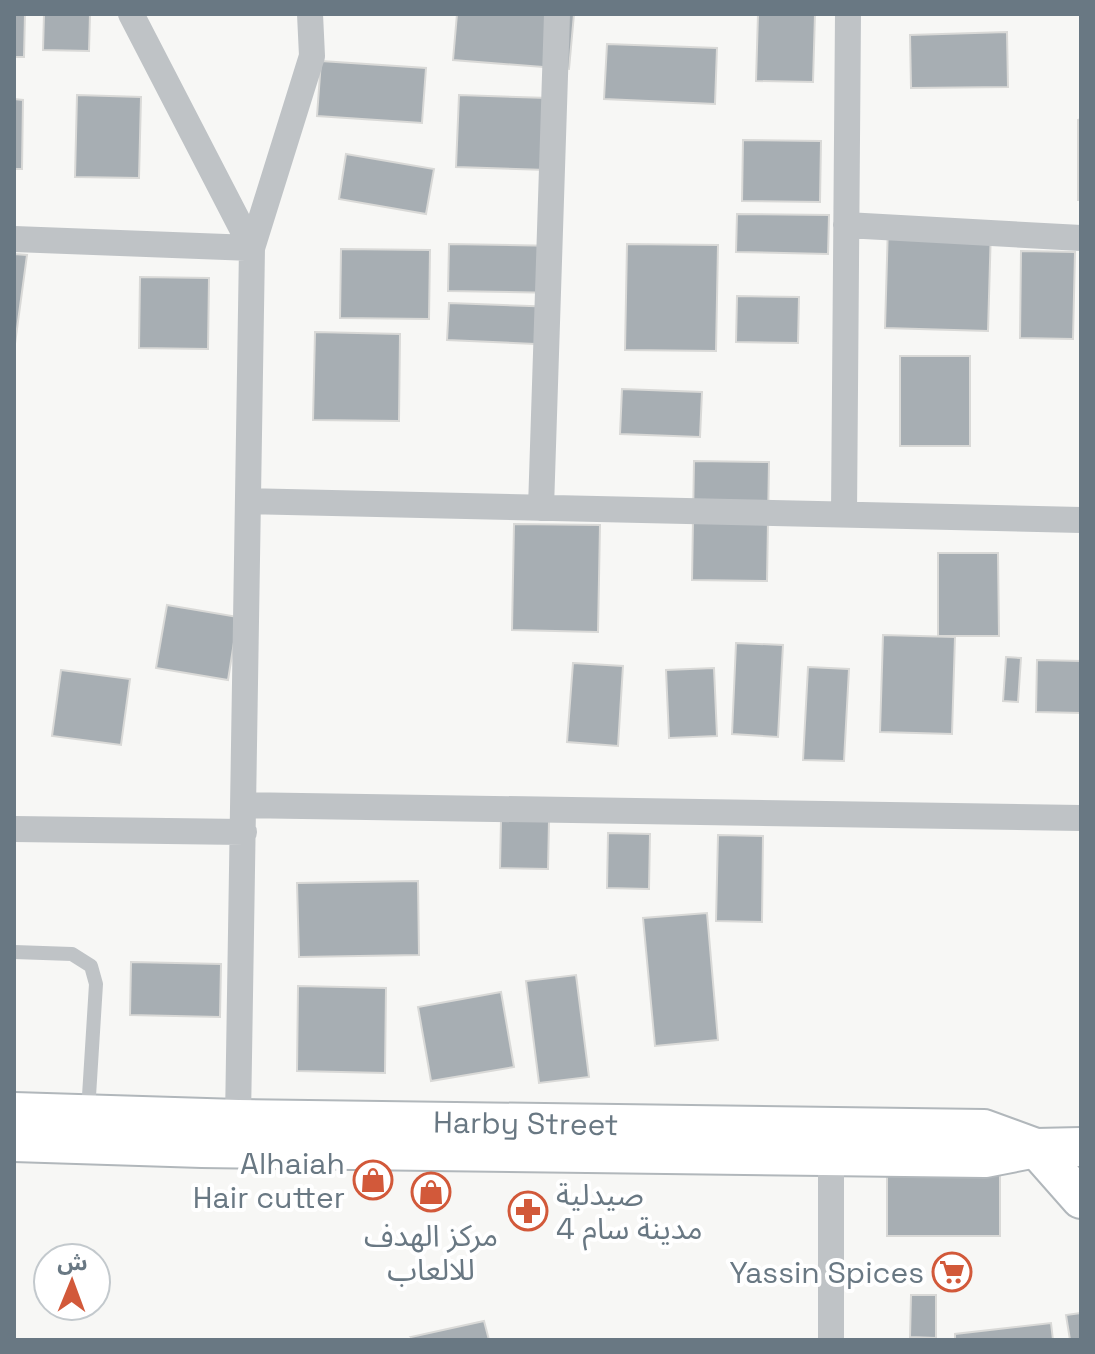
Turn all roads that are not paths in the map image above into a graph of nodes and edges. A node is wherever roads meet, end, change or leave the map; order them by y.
1 (131, 14) edge
2 (310, 14) edge
3 (557, 14) edge
4 (848, 14) edge
5 (846, 225) junction
6 (1081, 238) edge
7 (14, 239) edge
8 (252, 248) junction
9 (248, 501) junction
10 (541, 508) junction
11 (844, 514) junction
12 (1081, 520) edge
13 (244, 805) junction
14 (1081, 818) edge
15 (14, 829) edge
16 (244, 832) junction
17 (14, 952) edge
18 (14, 1112) edge
19 (88, 1114) junction
20 (238, 1119) junction
21 (14, 1142) edge
22 (831, 1143) junction
23 (1081, 1147) edge
24 (1036, 1148) junction
25 (1081, 1199) edge
26 (831, 1340) edge

1 - 8 street
2 - 8 street
3 - 10 street
4 - 5 street
5 - 6 street
5 - 11 street
7 - 8 street
8 - 9 street
9 - 10 street
9 - 13 street
10 - 11 street
11 - 12 street
13 - 14 street
13 - 16 street
15 - 16 street
16 - 20 street
17 - 19 lane
18 - 19 street, Harby Street
19 - 20 street, Harby Street
20 - 22 street, Harby Street
21 - 22 street, Harby Street
22 - 24 street, Harby Street
22 - 26 street
23 - 24 street, Harby Street
24 - 25 street

